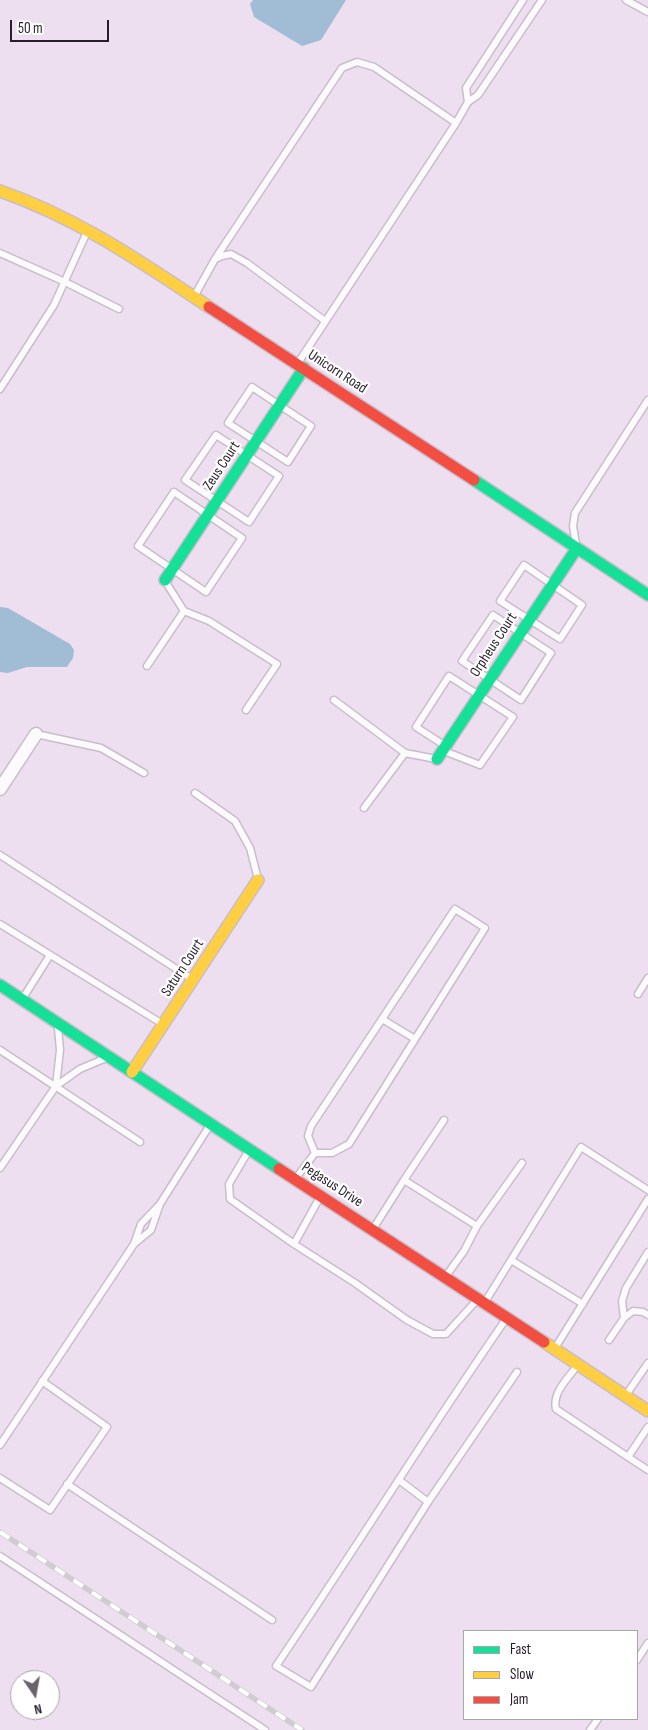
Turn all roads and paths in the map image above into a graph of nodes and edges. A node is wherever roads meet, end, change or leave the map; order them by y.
1 (523, 0) edge
2 (542, 0) edge
3 (626, 0) edge
4 (648, 12) edge
5 (468, 102) junction
6 (456, 123) junction
7 (0, 191) edge
8 (88, 228) junction
9 (0, 253) edge
10 (215, 260) junction
11 (64, 282) junction
12 (195, 296) junction
13 (119, 309) dead end
14 (325, 321) junction
15 (300, 366) junction
16 (0, 389) edge
17 (648, 400) edge
18 (280, 405) junction
19 (256, 441) junction
20 (247, 455) junction
21 (216, 502) junction
22 (207, 514) junction
23 (577, 548) junction
24 (172, 570) junction
25 (164, 580) joint
26 (552, 584) junction
27 (648, 595) edge
28 (184, 611) junction
29 (529, 620) junction
30 (521, 633) junction
31 (147, 666) dead end
32 (490, 679) junction
33 (479, 696) junction
34 (334, 700) dead end
35 (246, 710) dead end
36 (36, 734) joint
37 (442, 752) junction
38 (405, 753) junction
39 (144, 773) dead end
40 (0, 790) edge
41 (195, 793) dead end
42 (364, 808) dead end
43 (0, 855) edge
44 (258, 880) joint
45 (0, 924) edge
46 (50, 955) junction
47 (648, 978) edge
48 (193, 980) junction
49 (0, 985) edge
50 (638, 994) dead end
51 (22, 999) junction
52 (382, 1019) junction
53 (57, 1022) junction
54 (163, 1024) junction
55 (415, 1039) junction
56 (0, 1050) edge
57 (109, 1056) junction
58 (132, 1072) junction
59 (56, 1086) junction
60 (444, 1120) dead end
61 (211, 1124) junction
62 (140, 1142) dead end
63 (250, 1149) junction
64 (315, 1153) junction
65 (522, 1163) dead end
66 (0, 1168) edge
67 (295, 1179) junction
68 (404, 1180) junction
69 (648, 1190) edge
70 (320, 1196) junction
71 (648, 1199) edge
72 (160, 1204) junction
73 (477, 1226) junction
74 (373, 1230) junction
75 (134, 1244) junction
76 (294, 1244) junction
77 (648, 1252) edge
78 (511, 1260) junction
79 (445, 1278) junction
80 (481, 1301) junction
81 (583, 1304) junction
82 (648, 1315) edge
83 (507, 1318) junction
84 (624, 1318) junction
85 (609, 1340) dead end
86 (554, 1349) junction
87 (648, 1363) edge
88 (578, 1365) junction
89 (517, 1372) dead end
90 (42, 1382) junction
91 (626, 1396) junction
92 (648, 1411) edge
93 (648, 1427) edge
94 (0, 1445) edge
95 (628, 1457) junction
96 (648, 1470) edge
97 (0, 1478) edge
98 (399, 1480) junction
99 (68, 1484) junction
100 (428, 1502) junction
101 (0, 1556) edge
102 (272, 1620) dead end
103 (648, 1643) edge
104 (638, 1658) edge
105 (265, 1730) edge

1 - 5 lane
2 - 5 lane
3 - 4 lane
5 - 6 lane
6 - 10 lane
6 - 14 lane
7 - 8 street, Unicorn Road
8 - 11 lane
8 - 12 street, Unicorn Road
9 - 11 lane
10 - 12 lane
10 - 14 lane
11 - 13 lane
11 - 16 lane
12 - 15 street, Unicorn Road
14 - 15 lane
15 - 18 street, Zeus Court
15 - 23 street, Unicorn Road
17 - 23 lane
18 - 19 street, Zeus Court
18 - 19 lane
18 - 19 lane
19 - 20 street, Zeus Court
20 - 21 street, Zeus Court
20 - 21 lane
20 - 21 lane
21 - 22 street, Zeus Court
22 - 24 street, Zeus Court
22 - 24 lane
22 - 24 lane
23 - 26 street, Orpheus Court
23 - 27 street, Unicorn Road
24 - 25 street, Zeus Court
25 - 28 lane
26 - 29 street, Orpheus Court
26 - 29 lane
26 - 29 lane
28 - 31 lane
28 - 35 lane
29 - 30 street, Orpheus Court
30 - 32 street, Orpheus Court
30 - 32 lane
30 - 32 lane
32 - 33 street, Orpheus Court
33 - 37 street, Orpheus Court
33 - 37 lane
33 - 37 lane
34 - 38 lane
36 - 39 lane
36 - 40 street
37 - 38 lane
38 - 42 lane
41 - 44 lane
43 - 48 lane
44 - 48 street, Saturn Court
45 - 46 lane
46 - 51 lane
46 - 54 lane
47 - 50 lane
48 - 54 street, Saturn Court
49 - 51 street, Pegasus Drive
51 - 53 street, Pegasus Drive
52 - 55 lane
52 - 55 lane
52 - 64 lane
53 - 57 street, Pegasus Drive
53 - 59 lane
54 - 58 street, Saturn Court
55 - 64 lane
56 - 59 lane
57 - 58 street, Pegasus Drive
57 - 59 lane
58 - 61 street, Pegasus Drive
59 - 62 lane
59 - 66 lane
60 - 68 lane
61 - 63 street, Pegasus Drive
61 - 72 lane
63 - 67 street, Pegasus Drive
63 - 76 lane
64 - 67 lane
65 - 73 lane
67 - 70 street, Pegasus Drive
68 - 73 lane
68 - 74 lane
69 - 78 lane
70 - 74 street, Pegasus Drive
70 - 76 lane
71 - 81 lane
72 - 75 lane
72 - 75 lane
73 - 79 lane
74 - 79 street, Pegasus Drive
75 - 90 lane
76 - 80 lane
77 - 84 lane
78 - 80 lane
78 - 81 lane
79 - 80 street, Pegasus Drive
80 - 83 street, Pegasus Drive
81 - 86 lane
82 - 84 lane
83 - 86 street, Pegasus Drive
83 - 98 lane
84 - 85 lane
86 - 88 street, Pegasus Drive
87 - 91 lane
88 - 91 street, Pegasus Drive
88 - 95 lane
89 - 100 lane
90 - 94 lane
90 - 99 lane
91 - 92 street, Pegasus Drive
93 - 95 lane
95 - 96 lane
97 - 99 lane
98 - 100 lane
98 - 100 lane
99 - 102 lane
101 - 105 lane
103 - 104 lane

